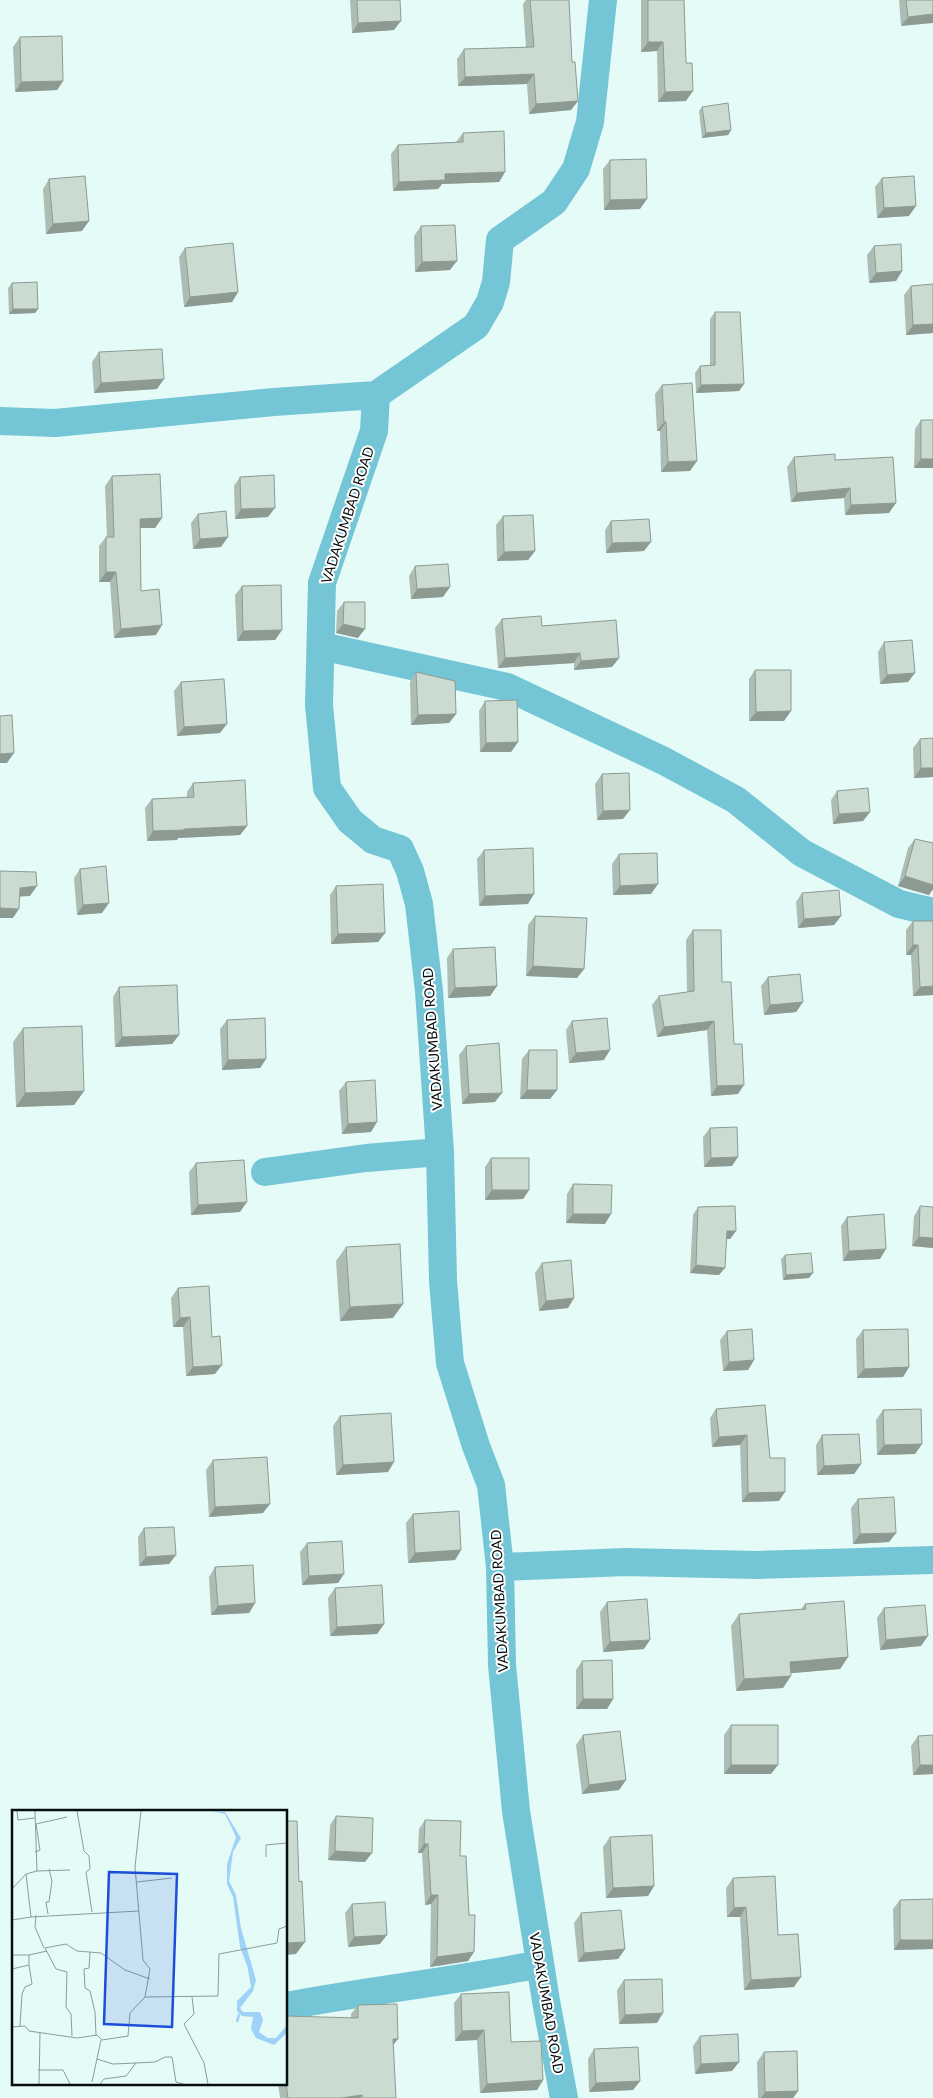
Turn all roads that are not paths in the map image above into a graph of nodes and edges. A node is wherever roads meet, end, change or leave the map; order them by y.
1 (603, 0) edge
2 (376, 395) junction
3 (0, 421) edge
4 (321, 646) junction
5 (933, 912) edge
6 (440, 1152) junction
7 (265, 1172) dead end
8 (933, 1560) edge
9 (500, 1567) junction
10 (540, 1964) junction
11 (288, 2006) edge
12 (564, 2098) edge

1 - 2 street
2 - 3 street
2 - 4 street, VADAKUMBAD ROAD
4 - 5 street
4 - 6 street, VADAKUMBAD ROAD
6 - 7 street
6 - 9 street, VADAKUMBAD ROAD
8 - 9 street
9 - 10 street, VADAKUMBAD ROAD
10 - 11 street
10 - 12 street, VADAKUMBAD ROAD

